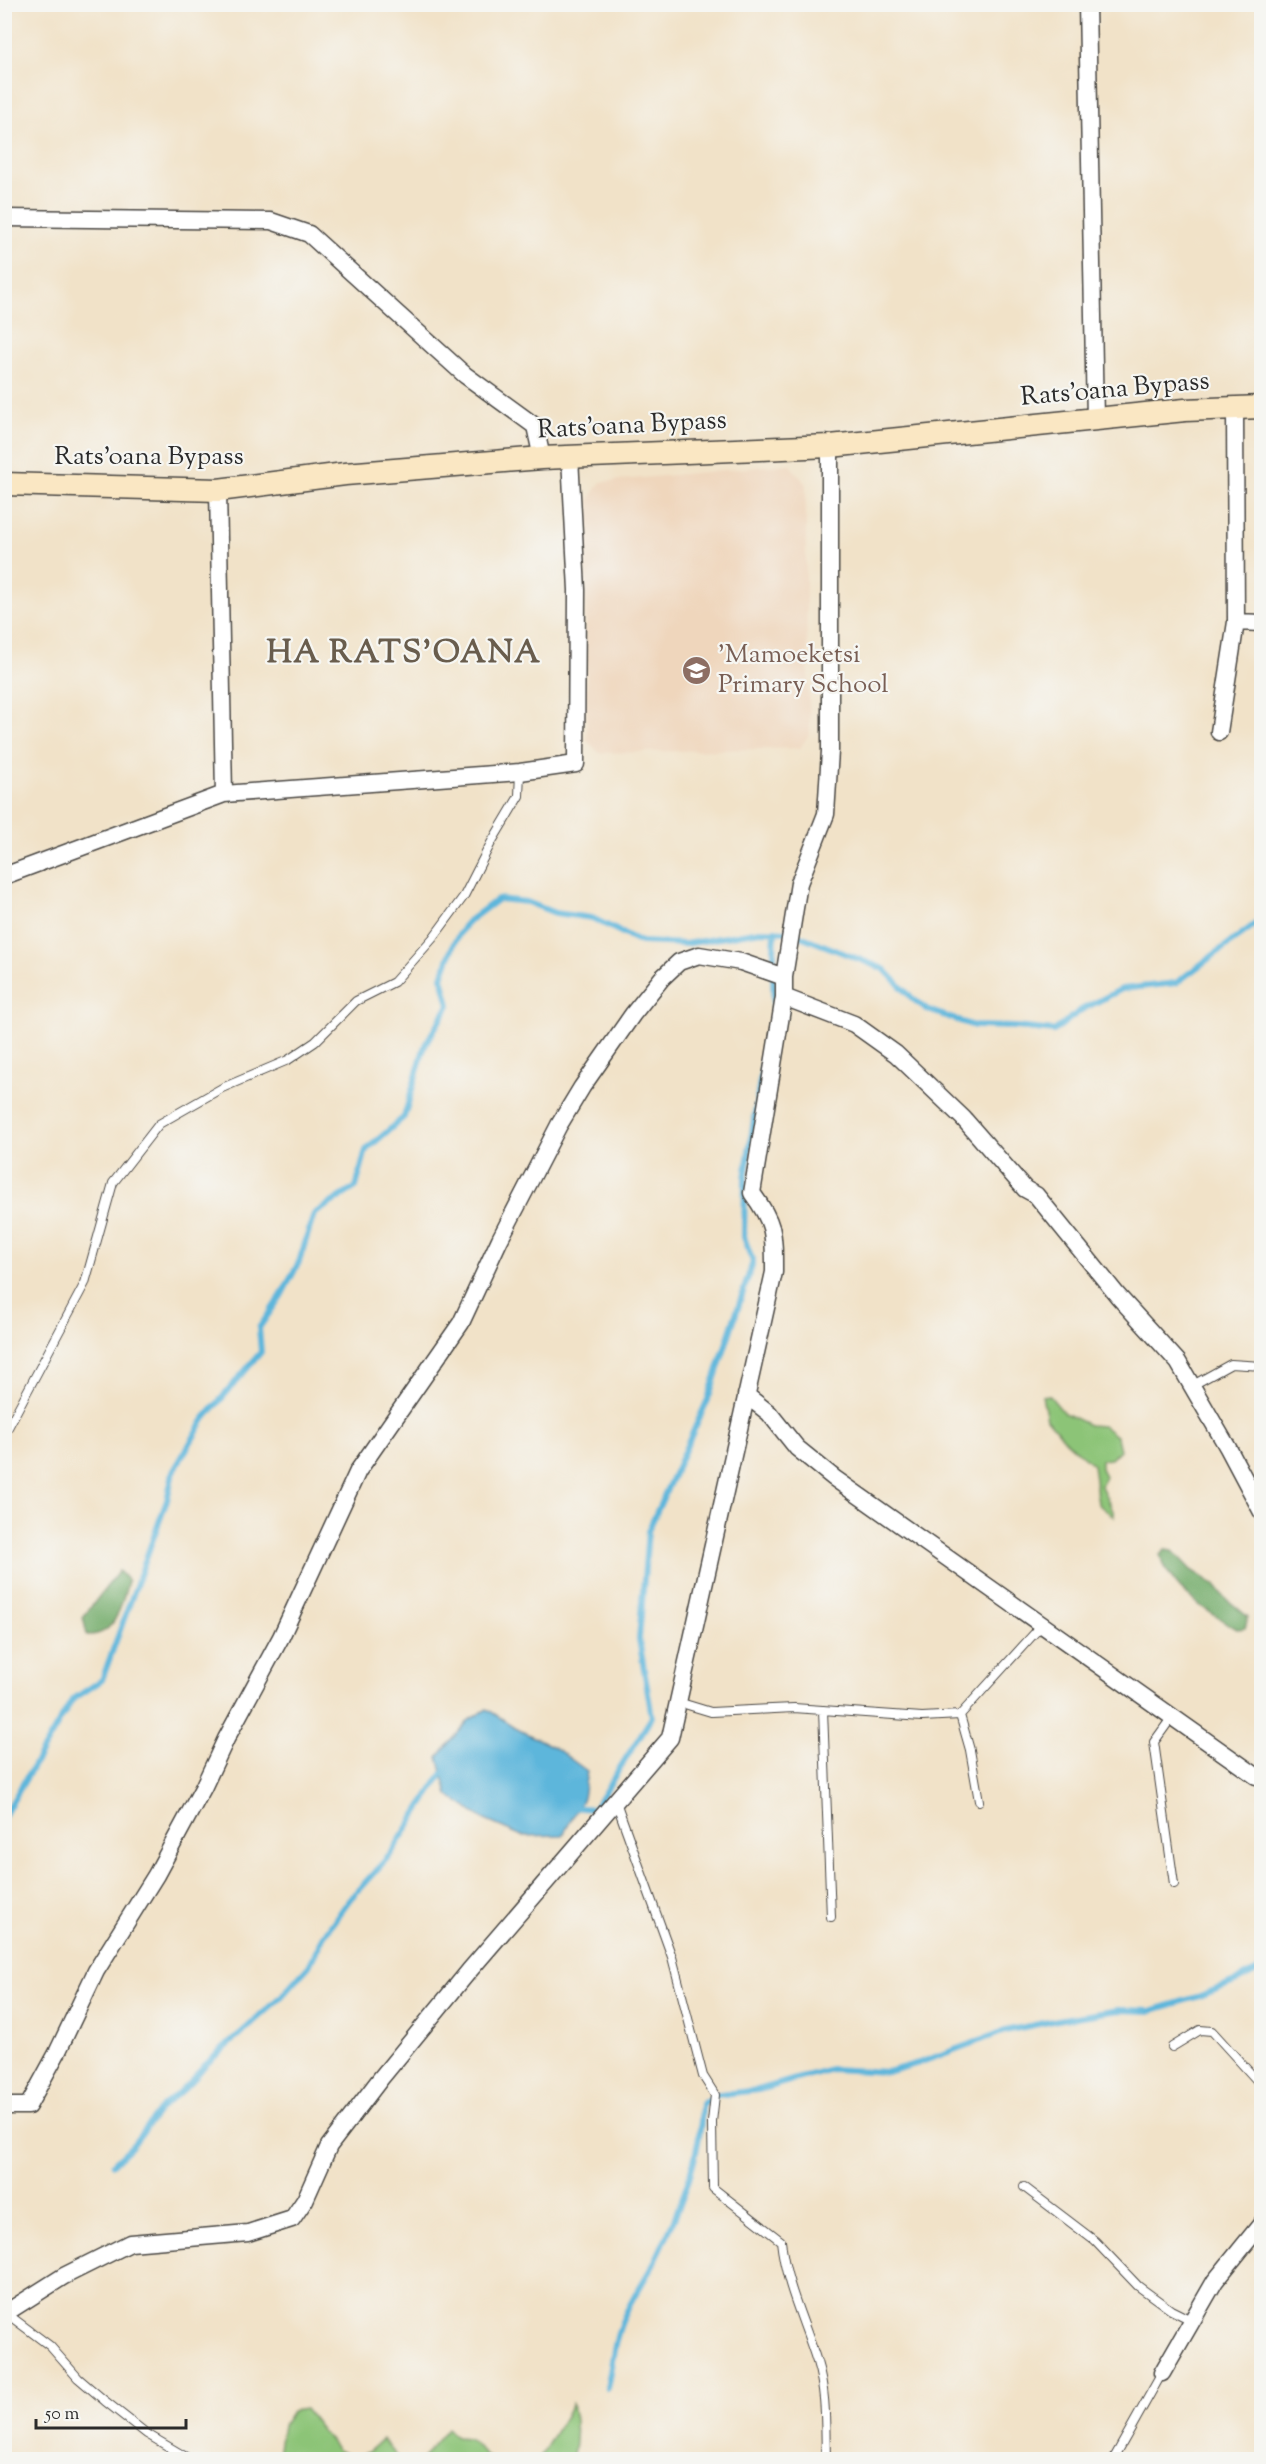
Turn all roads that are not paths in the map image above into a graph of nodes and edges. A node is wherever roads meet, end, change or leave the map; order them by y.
1 (1087, 4) edge
2 (4, 218) edge
3 (1262, 407) edge
4 (1235, 408) junction
5 (1095, 419) junction
6 (830, 446) junction
7 (570, 457) junction
8 (543, 458) junction
9 (5, 488) edge
10 (218, 490) junction
11 (1236, 622) junction
12 (1262, 623) edge
13 (1219, 732) dead end
14 (520, 771) junction
15 (224, 794) junction
16 (4, 876) edge
17 (784, 977) junction
18 (784, 997) junction
19 (1262, 1366) edge
20 (1193, 1385) junction
21 (747, 1395) junction
22 (4, 1434) edge
23 (1262, 1512) edge
24 (1042, 1624) junction
25 (678, 1702) junction
26 (823, 1710) junction
27 (960, 1715) junction
28 (1172, 1718) junction
29 (1256, 1776) dead end
30 (616, 1801) junction
31 (979, 1801) dead end
32 (1174, 1884) dead end
33 (831, 1917) dead end
34 (1172, 2047) dead end
35 (1262, 2086) edge
36 (4, 2106) edge
37 (1024, 2187) dead end
38 (1262, 2223) edge
39 (5, 2314) edge
40 (1193, 2321) junction
41 (1162, 2373) joint
42 (191, 2460) edge
43 (826, 2460) edge
44 (1113, 2460) edge

1 - 5 street
2 - 8 street
3 - 4 street, Rats'oana Bypass
4 - 5 street, Rats'oana Bypass
4 - 11 street
5 - 6 street, Rats'oana Bypass
6 - 7 street, Rats'oana Bypass
6 - 17 street
7 - 8 street, Rats'oana Bypass
7 - 14 street
8 - 10 street, Rats'oana Bypass
9 - 10 street, Rats'oana Bypass
10 - 15 street
11 - 12 street
11 - 13 street
14 - 15 street
14 - 22 lane
15 - 16 street
17 - 18 street
17 - 36 street
18 - 20 street
18 - 21 street
19 - 20 lane
20 - 23 street
21 - 24 street
21 - 25 street
24 - 27 lane
24 - 28 street
25 - 26 lane
25 - 30 street
26 - 27 lane
26 - 33 lane
27 - 31 lane
28 - 29 street
28 - 32 lane
30 - 39 street
30 - 43 lane
34 - 35 lane
37 - 40 lane
38 - 40 street
39 - 42 lane
40 - 41 street
41 - 44 lane

